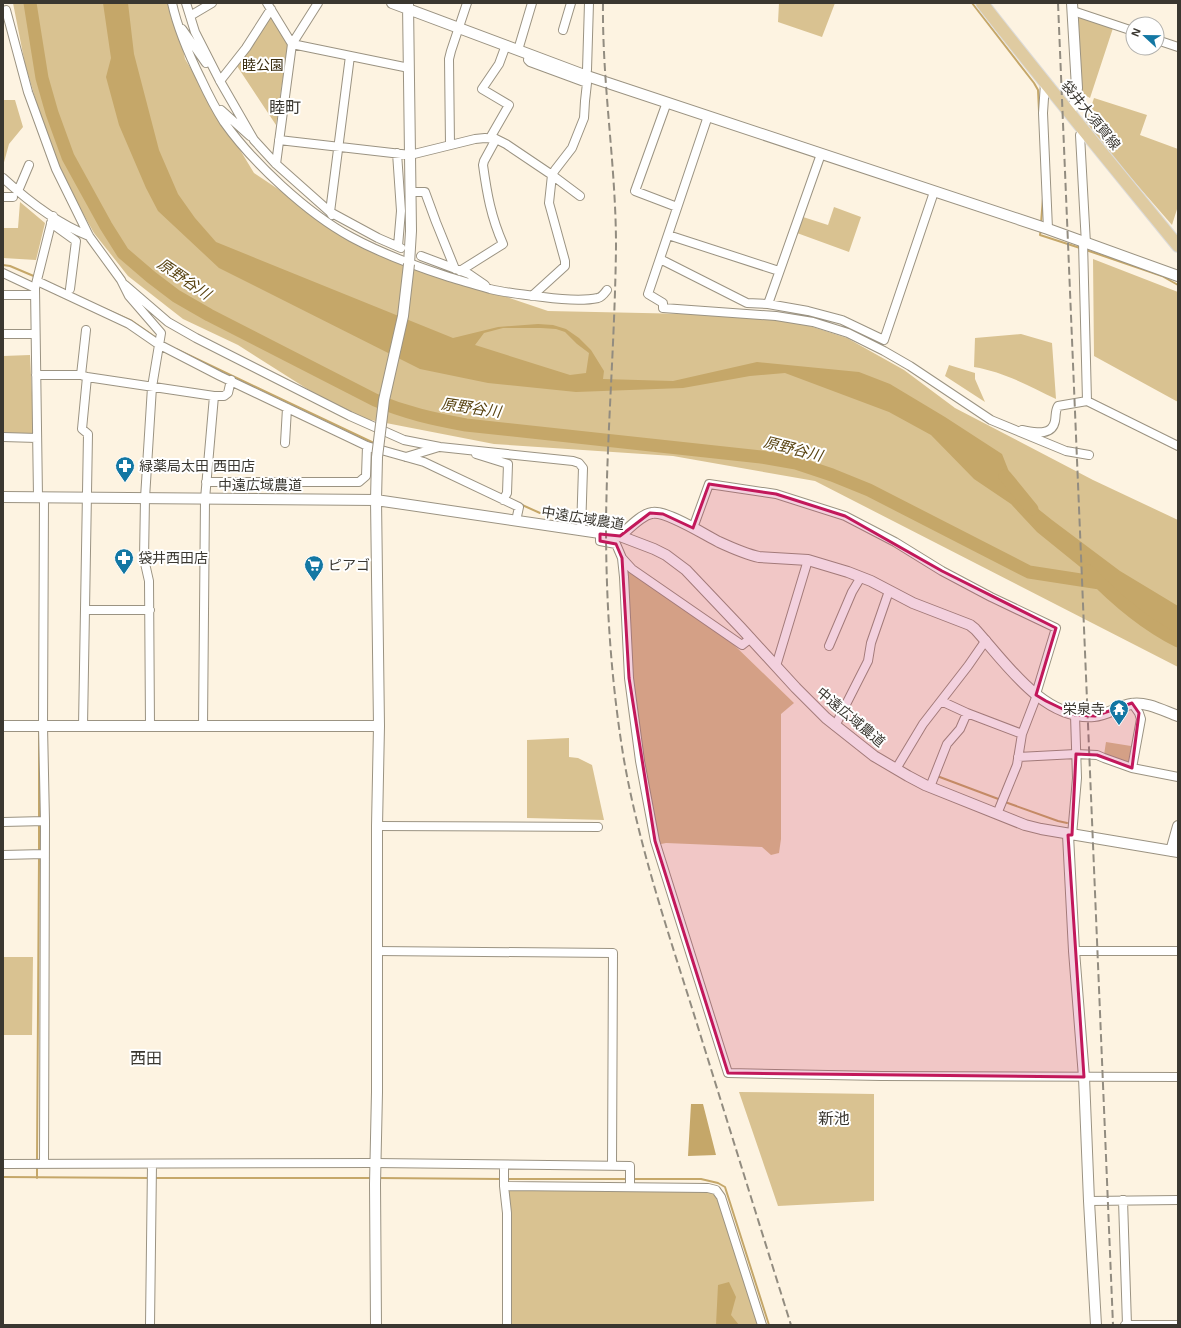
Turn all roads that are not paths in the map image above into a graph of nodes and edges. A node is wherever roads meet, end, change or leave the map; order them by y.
1 (172, 3) edge
2 (186, 3) edge
3 (212, 3) edge
4 (318, 3) edge
5 (392, 3) edge
6 (467, 3) edge
7 (532, 3) edge
8 (571, 3) edge
9 (589, 3) edge
10 (982, 3) edge
11 (269, 6) edge
12 (408, 6) edge
13 (1072, 7) edge
14 (6, 10) edge
15 (190, 16) junction
16 (178, 22) junction
17 (460, 28) junction
18 (1125, 28) edge
19 (564, 30) dead end
20 (1165, 43) edge
21 (292, 44) junction
22 (506, 46) junction
23 (1178, 47) edge
24 (518, 50) junction
25 (529, 54) junction
26 (350, 56) junction
27 (409, 68) junction
28 (587, 70) dead end
29 (220, 81) junction
30 (1045, 83) junction
31 (212, 102) junction
32 (667, 102) junction
33 (1069, 111) junction
34 (708, 116) junction
35 (1085, 131) junction
36 (493, 139) junction
37 (254, 140) junction
38 (279, 140) junction
39 (450, 145) junction
40 (338, 147) junction
41 (397, 153) junction
42 (821, 154) junction
43 (410, 155) junction
44 (276, 164) junction
45 (29, 165) dead end
46 (552, 175) junction
47 (4, 180) edge
48 (411, 192) junction
49 (934, 192) junction
50 (15, 194) junction
51 (580, 196) dead end
52 (3, 197) edge
53 (677, 208) junction
54 (330, 212) junction
55 (52, 220) junction
56 (1048, 229) junction
57 (668, 235) junction
58 (88, 236) junction
59 (350, 237) junction
60 (1084, 243) junction
61 (1178, 246) edge
62 (421, 256) dead end
63 (660, 259) junction
64 (409, 264) junction
65 (1178, 266) edge
66 (458, 270) junction
67 (1163, 270) junction
68 (779, 271) junction
69 (3, 273) edge
70 (1178, 276) edge
71 (120, 280) junction
72 (36, 288) junction
73 (70, 289) dead end
74 (490, 289) junction
75 (607, 290) dead end
76 (3, 295) edge
77 (532, 296) junction
78 (768, 304) junction
79 (86, 330) dead end
80 (3, 334) edge
81 (35, 334) junction
82 (158, 344) junction
83 (36, 375) junction
84 (84, 376) junction
85 (231, 380) junction
86 (152, 387) junction
87 (214, 396) junction
88 (1088, 402) junction
89 (287, 408) junction
90 (1008, 427) junction
91 (3, 437) edge
92 (37, 438) junction
93 (285, 443) dead end
94 (367, 446) junction
95 (1178, 446) edge
96 (440, 447) junction
97 (456, 448) junction
98 (1089, 455) dead end
99 (405, 458) junction
100 (206, 482) junction
101 (3, 497) edge
102 (41, 497) junction
103 (86, 498) junction
104 (145, 498) junction
105 (205, 499) junction
106 (376, 500) junction
107 (503, 500) junction
108 (516, 521) junction
109 (693, 528) junction
110 (581, 531) junction
111 (600, 534) junction
112 (620, 536) junction
113 (622, 558) junction
114 (808, 560) junction
115 (861, 577) junction
116 (889, 591) junction
117 (85, 610) junction
118 (150, 610) junction
119 (751, 638) junction
120 (986, 640) junction
121 (829, 646) dead end
122 (776, 666) junction
123 (1036, 695) junction
124 (941, 700) junction
125 (1132, 703) junction
126 (967, 713) junction
127 (1076, 715) junction
128 (1178, 716) edge
129 (3, 726) edge
130 (43, 726) junction
131 (83, 726) junction
132 (150, 726) junction
133 (203, 726) junction
134 (379, 726) junction
135 (835, 726) junction
136 (1022, 734) junction
137 (1076, 754) junction
138 (1018, 756) junction
139 (1132, 768) junction
140 (896, 769) junction
141 (1178, 777) edge
142 (930, 787) junction
143 (998, 814) junction
144 (40, 821) junction
145 (3, 822) edge
146 (377, 826) junction
147 (1178, 826) edge
148 (598, 827) dead end
149 (1070, 835) junction
150 (1175, 851) edge
151 (3, 854) edge
152 (40, 854) junction
153 (377, 951) junction
154 (1074, 951) junction
155 (1178, 951) edge
156 (1084, 1077) junction
157 (1178, 1077) edge
158 (3, 1164) edge
159 (44, 1164) junction
160 (151, 1165) junction
161 (504, 1165) junction
162 (375, 1166) junction
163 (612, 1166) junction
164 (504, 1186) junction
165 (630, 1186) junction
166 (1124, 1200) junction
167 (1178, 1200) edge
168 (1089, 1201) junction
169 (150, 1325) edge
170 (376, 1325) edge
171 (507, 1325) edge
172 (762, 1325) edge
173 (1096, 1325) edge
174 (1126, 1325) edge
175 (1178, 1325) edge

1 - 16 street
2 - 15 street
3 - 15 street
4 - 21 street
5 - 12 street
6 - 17 street
7 - 24 street
8 - 19 street
9 - 28 street
10 - 30 main road, 袋井大須賀線
11 - 21 street
11 - 29 street
12 - 17 street
12 - 27 street
13 - 18 street
13 - 33 street
14 - 58 street
15 - 29 street
16 - 29 street
16 - 31 street
17 - 22 street
17 - 39 street
20 - 23 street
21 - 26 street
21 - 38 street
22 - 24 street
22 - 36 street
24 - 25 street
25 - 32 street
25 - 46 street
26 - 27 street
26 - 40 street
27 - 43 street
29 - 37 street
30 - 33 main road, 袋井大須賀線
30 - 56 street
31 - 37 street
31 - 59 street
32 - 34 street
32 - 53 street
33 - 35 main road, 袋井大須賀線
34 - 42 street
34 - 53 street
35 - 60 street
35 - 61 main road, 袋井大須賀線
36 - 39 street
36 - 46 street
36 - 66 street
37 - 44 street
38 - 40 street
38 - 44 street
39 - 43 street
40 - 41 street
40 - 54 street
41 - 43 street
41 - 54 street
42 - 49 street
42 - 68 street
43 - 48 street
44 - 54 street
45 - 50 street
46 - 51 street
46 - 77 street
47 - 50 street
48 - 64 street
48 - 66 street
49 - 56 street
49 - 78 street
50 - 52 street
50 - 55 street
53 - 57 street
54 - 59 street
55 - 58 street
55 - 72 street
55 - 73 street
56 - 60 street
57 - 63 street
57 - 68 street
58 - 71 street
59 - 64 street
60 - 67 street
60 - 88 street
62 - 66 street
63 - 78 street
63 - 90 street
64 - 74 street
64 - 106 street, bridge
65 - 67 street
66 - 74 street
67 - 70 street
68 - 78 street
69 - 72 street
71 - 82 street
71 - 96 street
72 - 76 street
72 - 81 street
72 - 82 street
74 - 77 street
75 - 77 street
79 - 84 street
80 - 81 street
81 - 83 street
82 - 85 street
82 - 86 street
83 - 84 street
83 - 92 street
84 - 86 street
84 - 103 street
85 - 87 street
85 - 89 street
86 - 87 street
86 - 104 street
87 - 100 street
88 - 90 street
88 - 95 street
89 - 93 street
89 - 94 street
90 - 98 street
91 - 92 street
92 - 102 street
94 - 99 street
94 - 100 street
96 - 97 street
96 - 99 street
97 - 107 street
97 - 110 street
99 - 107 street
100 - 105 street
101 - 102 street, 中遠広域農道
102 - 103 street, 中遠広域農道
102 - 130 street
103 - 104 street, 中遠広域農道
103 - 117 street
104 - 105 street, 中遠広域農道
104 - 118 street
105 - 106 street, 中遠広域農道
105 - 133 street
106 - 108 street, 中遠広域農道
106 - 134 street
107 - 108 street
108 - 110 street, 中遠広域農道
109 - 112 street
109 - 114 street
109 - 123 street
110 - 111 street, 中遠広域農道
111 - 112 street, 中遠広域農道
111 - 113 street
112 - 119 street, 中遠広域農道
113 - 119 street
113 - 156 street
114 - 115 street
114 - 122 street
115 - 116 street
115 - 121 street
116 - 120 street
116 - 135 street
117 - 118 street
117 - 131 street
118 - 132 street
119 - 122 street, 中遠広域農道
120 - 123 street
120 - 124 street
122 - 135 street, 中遠広域農道
123 - 127 street
123 - 136 street
124 - 126 street
124 - 140 street
125 - 127 street
125 - 128 street
125 - 139 street
126 - 136 street
126 - 142 street
127 - 137 street
129 - 130 street
130 - 131 street
130 - 144 street
131 - 132 street
132 - 133 street
133 - 134 street
134 - 146 street
135 - 140 street, 中遠広域農道
136 - 138 street
137 - 138 street
137 - 139 street
137 - 149 street
138 - 143 street
139 - 141 street
140 - 142 street, 中遠広域農道
142 - 143 street, 中遠広域農道
143 - 149 street, 中遠広域農道
144 - 145 street
144 - 152 street
146 - 148 street
146 - 153 street
147 - 150 street
149 - 150 street, 中遠広域農道
149 - 154 street
151 - 152 street
152 - 159 street
153 - 162 street
153 - 163 street
154 - 155 street
154 - 156 street
156 - 157 street
156 - 168 street
158 - 159 street
159 - 160 street
160 - 162 street
160 - 169 street
161 - 162 street
161 - 163 street
161 - 164 street
162 - 170 street
163 - 165 street
164 - 165 street
164 - 171 street
165 - 172 street
166 - 167 street
166 - 168 street
166 - 174 street
168 - 173 street
174 - 175 street

